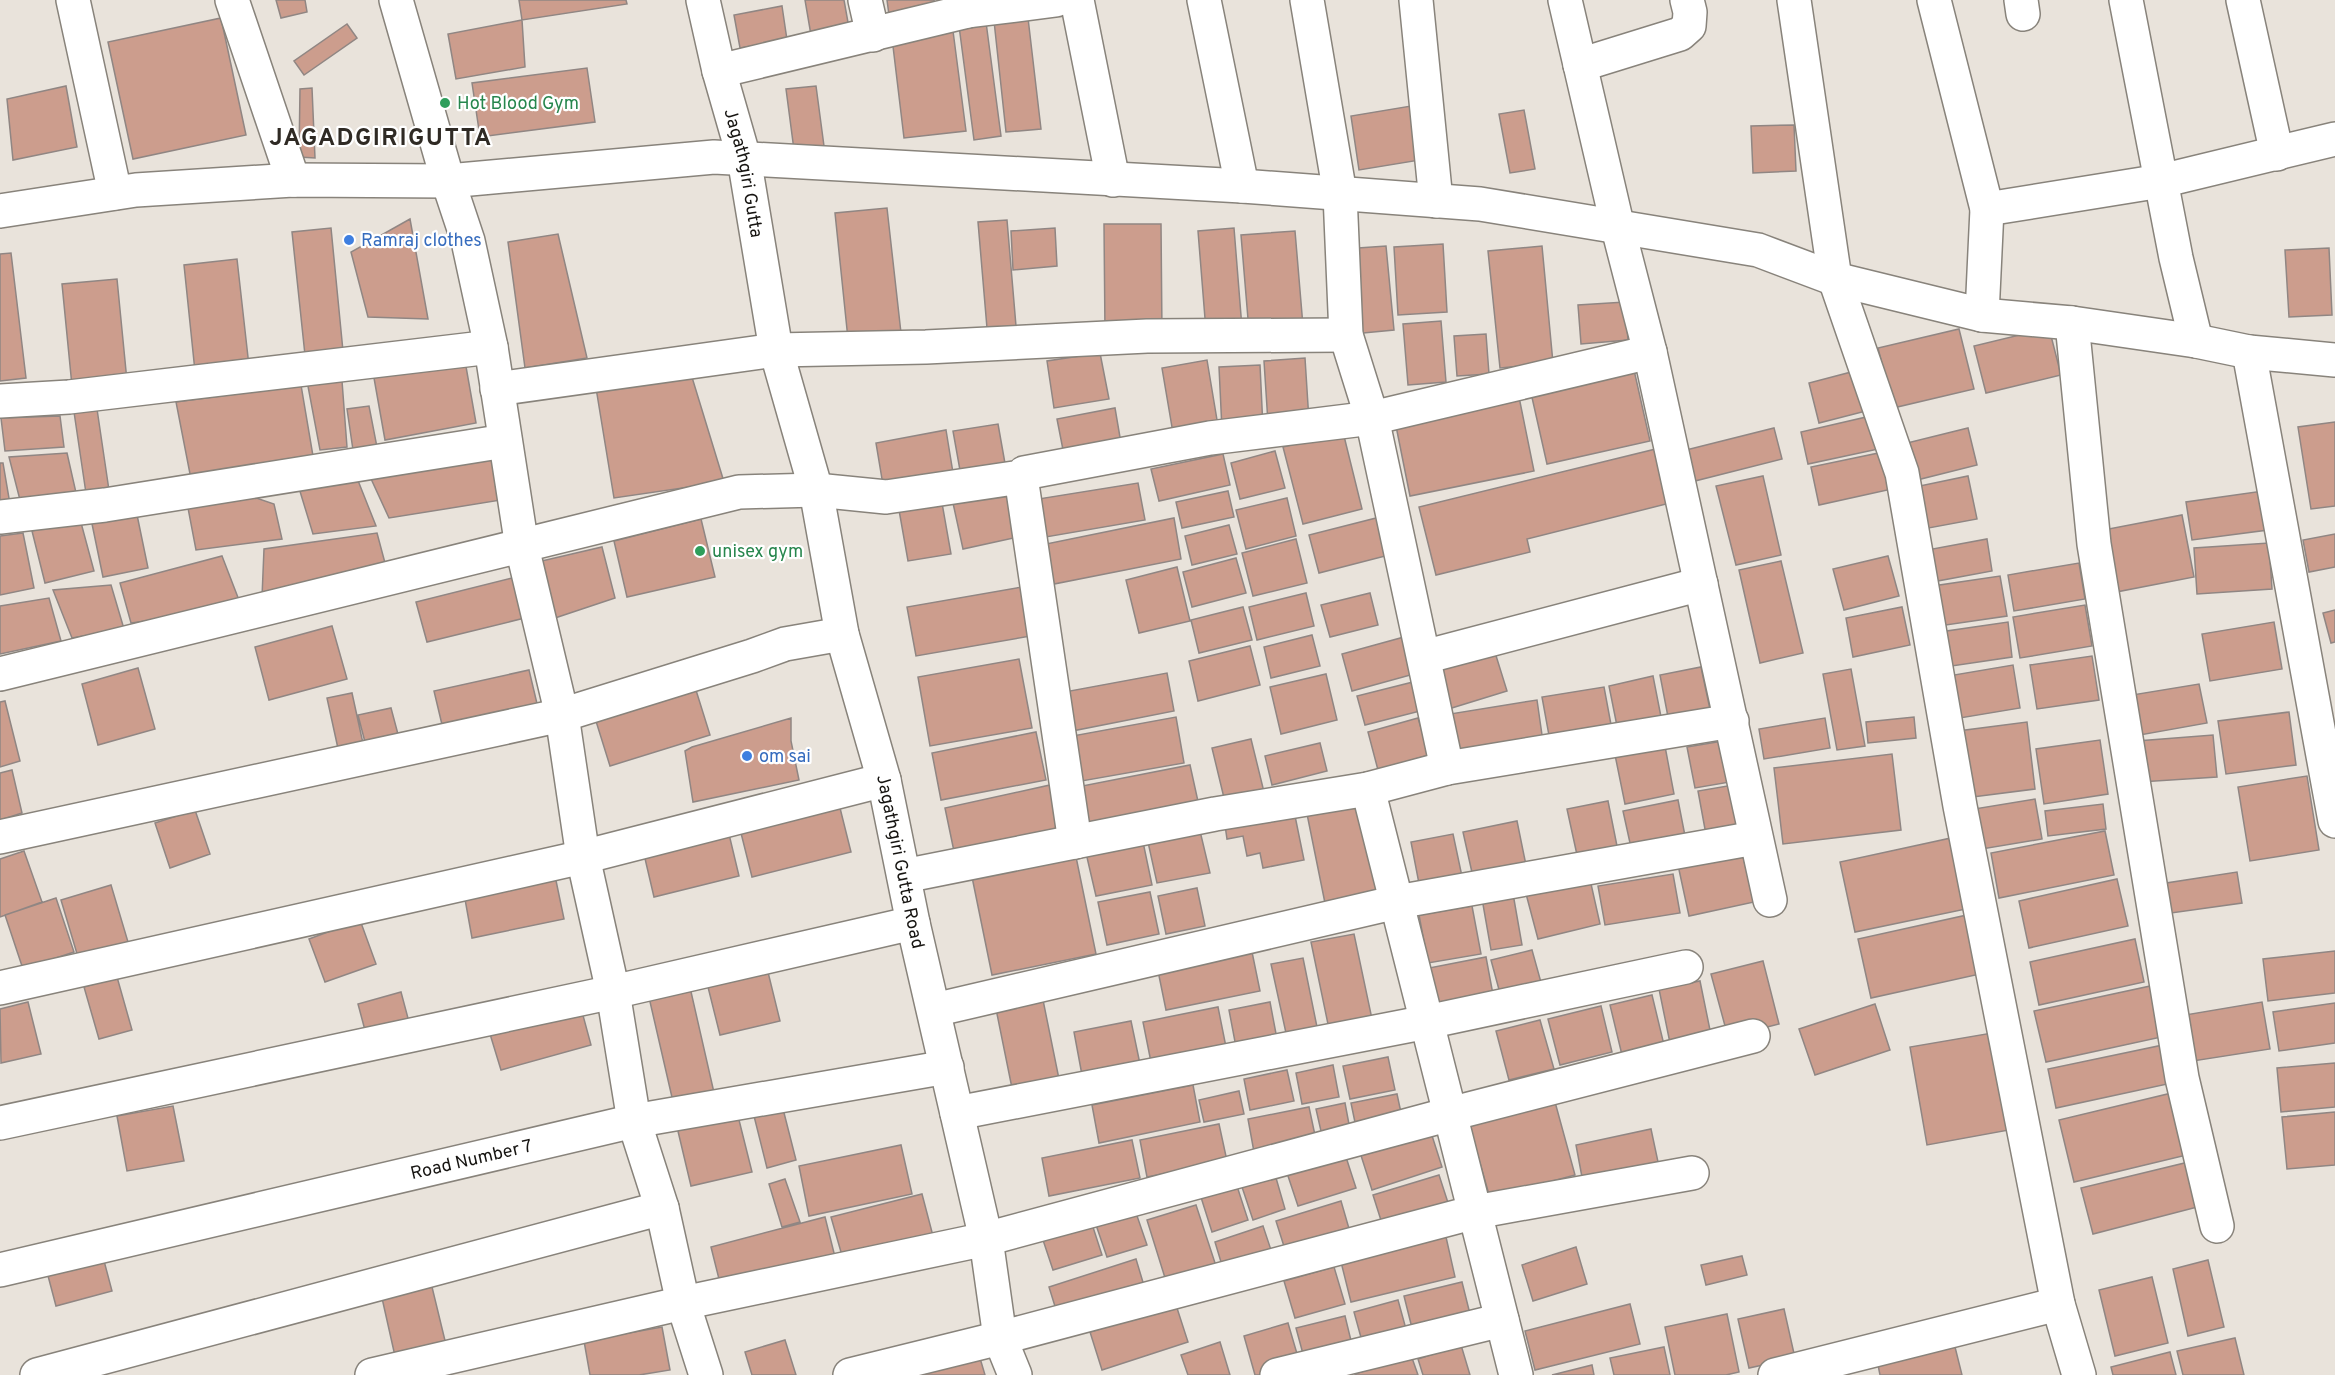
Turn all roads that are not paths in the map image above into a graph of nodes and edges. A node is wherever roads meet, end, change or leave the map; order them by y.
1 (73, 0) edge
2 (232, 0) edge
3 (396, 0) edge
4 (703, 0) edge
5 (865, 0) edge
6 (1056, 0) edge
7 (1077, 0) edge
8 (1204, 0) edge
9 (1307, 0) edge
10 (1416, 0) edge
11 (1565, 0) edge
12 (1687, 0) edge
13 (1794, 0) edge
14 (1934, 0) edge
15 (2126, 0) edge
16 (2243, 0) edge
17 (967, 6) edge
18 (873, 35) junction
19 (1580, 65) junction
20 (719, 71) junction
21 (2335, 139) edge
22 (2277, 154) junction
23 (744, 158) junction
24 (293, 180) junction
25 (1113, 180) junction
26 (2161, 180) junction
27 (448, 181) junction
28 (1242, 186) junction
29 (115, 193) junction
30 (1340, 194) junction
31 (1436, 201) junction
32 (1987, 208) junction
33 (0, 211) edge
34 (1618, 228) junction
35 (1835, 279) junction
36 (1982, 315) junction
37 (2072, 323) junction
38 (1346, 334) junction
39 (2196, 341) junction
40 (491, 347) junction
41 (776, 350) junction
42 (1650, 352) junction
43 (2249, 352) junction
44 (2335, 360) edge
45 (497, 389) junction
46 (0, 401) edge
47 (1372, 418) junction
48 (505, 441) junction
49 (1021, 477) junction
50 (816, 490) junction
51 (0, 517) edge
52 (522, 546) junction
53 (1701, 584) junction
54 (842, 634) junction
55 (1424, 657) junction
56 (0, 674) edge
57 (562, 715) junction
58 (1732, 721) junction
59 (1447, 768) junction
60 (884, 780) junction
61 (1368, 789) junction
62 (2335, 821) edge
63 (0, 837) edge
64 (1755, 838) junction
65 (1075, 842) junction
66 (583, 857) junction
67 (904, 876) junction
68 (1770, 900) dead end
69 (1396, 902) junction
70 (913, 923) junction
71 (1686, 967) dead end
72 (0, 988) edge
73 (613, 992) junction
74 (934, 1010) junction
75 (1427, 1022) junction
76 (1753, 1036) dead end
77 (947, 1067) junction
78 (957, 1113) junction
79 (1450, 1114) junction
80 (634, 1122) junction
81 (0, 1123) edge
82 (1692, 1173) dead end
83 (662, 1208) junction
84 (1475, 1212) junction
85 (2217, 1226) dead end
86 (986, 1239) junction
87 (0, 1270) edge
88 (683, 1303) junction
89 (2058, 1304) junction
90 (1502, 1320) junction
91 (1000, 1338) junction
92 (37, 1375) edge
93 (372, 1375) edge
94 (706, 1375) edge
95 (850, 1375) edge
96 (1016, 1375) edge
97 (1277, 1375) edge
98 (1516, 1375) edge
99 (1775, 1375) edge
100 (2079, 1375) edge

1 - 29 street
2 - 24 street
3 - 27 street
4 - 20 street, Jagathgiri Gutta
5 - 18 street
6 - 17 street
7 - 25 street
8 - 28 street
9 - 30 street
10 - 31 street
11 - 19 street
12 - 19 street
13 - 35 street
14 - 32 street
15 - 26 street
16 - 22 street
17 - 18 street
18 - 20 street
19 - 34 street
20 - 23 street, Jagathgiri Gutta
21 - 22 street
22 - 26 street
23 - 25 street
23 - 27 street
23 - 41 street, Jagathgiri Gutta
24 - 27 street
24 - 29 street
25 - 28 street
26 - 32 street
26 - 39 street
27 - 40 street
28 - 30 street
29 - 33 street
30 - 31 street
30 - 38 street
31 - 34 street
32 - 36 street
34 - 35 street
34 - 42 street
35 - 36 street
35 - 89 street
36 - 37 street
37 - 39 street
37 - 85 street
38 - 41 street
38 - 47 street
39 - 43 street
40 - 45 street
40 - 46 street
41 - 45 street
41 - 50 street, Jagathgiri Gutta Road
42 - 47 street
42 - 53 street
43 - 44 street
43 - 62 street
45 - 48 street
47 - 49 street
47 - 55 street
48 - 51 street
48 - 52 street
49 - 50 street
49 - 65 street
50 - 52 street
50 - 54 street, Jagathgiri Gutta Road
52 - 56 street
52 - 57 street
53 - 55 street
53 - 58 street
54 - 57 street
54 - 60 street, Jagathgiri Gutta Road
55 - 59 street
57 - 63 street
57 - 66 street
58 - 59 street
58 - 64 street
59 - 61 street
60 - 66 street
60 - 67 street, Jagathgiri Gutta Road
61 - 65 street
61 - 69 street
64 - 68 street
64 - 69 street
65 - 67 street
66 - 72 street
66 - 73 street
67 - 70 street, Jagathgiri Gutta Road
69 - 74 street
69 - 75 street
70 - 73 street
70 - 74 street, Jagathgiri Gutta Road
71 - 75 street
73 - 80 street
73 - 81 street
74 - 77 street, Jagathgiri Gutta Road
75 - 78 street
75 - 79 street
76 - 79 street
77 - 78 street, Jagathgiri Gutta Road
77 - 80 street, Road Number 7
78 - 86 street, Jagathgiri Gutta Road
79 - 84 street
79 - 86 street
80 - 83 street
80 - 87 street, Road Number 7
82 - 84 street
83 - 88 street
83 - 92 street
84 - 90 street
84 - 91 street
86 - 88 street
86 - 91 street, Jagathgiri Gutta Road
88 - 93 street
88 - 94 street
89 - 99 street
89 - 100 street
90 - 97 street
90 - 98 street
91 - 95 street
91 - 96 street, Jagathgiri Gutta Road

